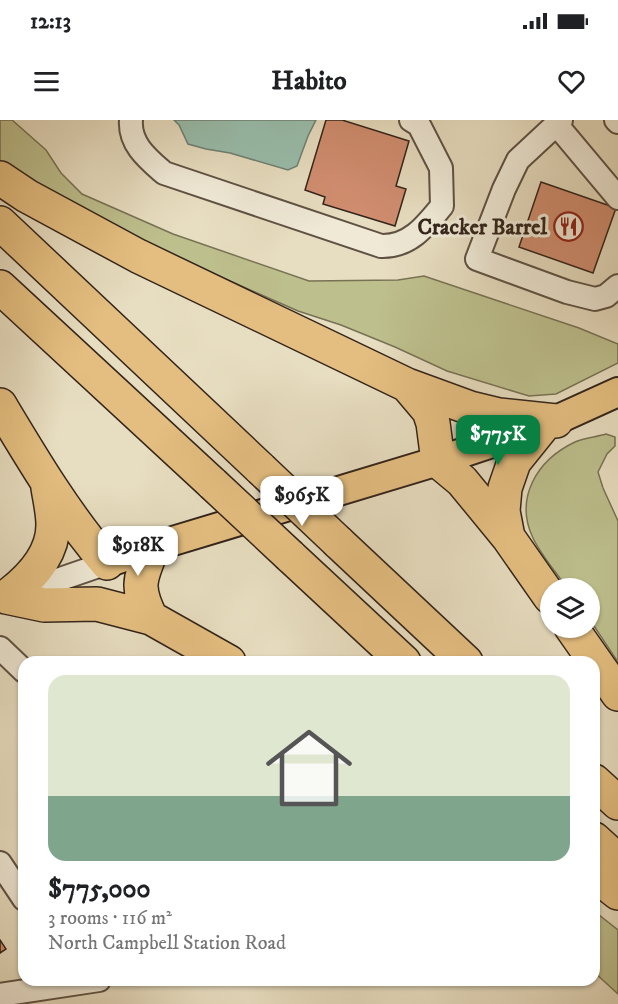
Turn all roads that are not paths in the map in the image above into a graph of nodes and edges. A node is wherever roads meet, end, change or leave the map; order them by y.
1 (130, 120) edge
2 (411, 120) edge
3 (558, 122) edge
4 (0, 178) edge
5 (618, 198) edge
6 (0, 223) edge
7 (0, 286) edge
8 (618, 286) edge
9 (407, 385) junction
10 (618, 392) edge
11 (0, 405) edge
12 (549, 424) junction
13 (438, 461) junction
14 (48, 486) junction
15 (508, 537) junction
16 (153, 547) junction
17 (107, 564) junction
18 (540, 583) edge
19 (3, 598) edge
20 (151, 618) junction
21 (580, 638) edge
22 (0, 649) edge
23 (218, 656) edge
24 (398, 656) edge
25 (460, 656) edge
26 (592, 656) edge
27 (18, 666) edge
28 (600, 668) edge
29 (618, 694) edge
30 (600, 786) edge
31 (618, 803) edge
32 (600, 844) edge
33 (618, 861) edge
34 (0, 863) edge
35 (600, 879) edge
36 (18, 890) edge
37 (618, 893) edge
38 (55, 986) edge
39 (0, 995) edge

1 - 2 street
3 - 5 street
3 - 8 street
4 - 9 highway
6 - 25 highway, bridge
7 - 24 highway, bridge
9 - 12 highway
9 - 13 highway
10 - 12 main road
11 - 14 highway
12 - 13 main road
12 - 15 highway
13 - 15 highway
13 - 16 main road
14 - 17 highway
14 - 19 highway
15 - 18 highway
16 - 17 main road
16 - 20 highway
17 - 19 street
19 - 20 highway
20 - 23 highway
21 - 26 highway
22 - 27 street
28 - 29 highway
30 - 31 highway
32 - 33 highway
34 - 36 street
35 - 37 highway
38 - 39 street

